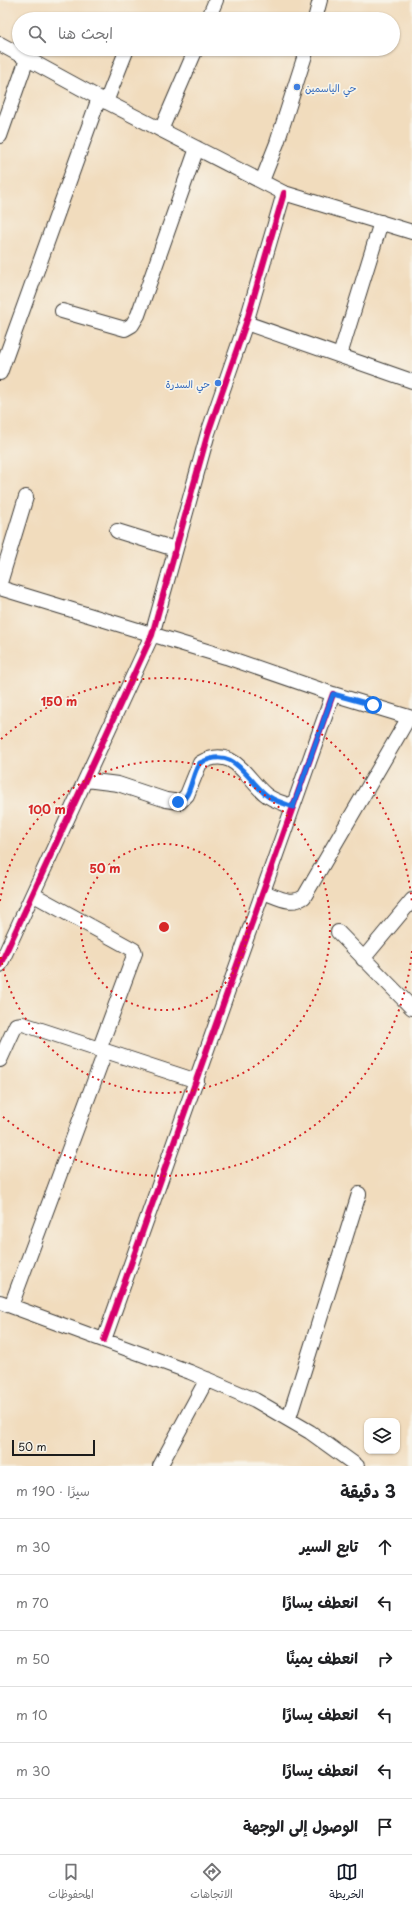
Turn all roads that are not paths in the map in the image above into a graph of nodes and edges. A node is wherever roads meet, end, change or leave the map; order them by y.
1 (216, 0) edge
2 (320, 0) edge
3 (211, 12) edge
4 (317, 12) edge
5 (0, 44) edge
6 (12, 51) edge
7 (22, 56) edge
8 (124, 56) edge
9 (193, 56) edge
10 (305, 56) edge
11 (27, 59) junction
12 (103, 100) junction
13 (161, 130) junction
14 (0, 136) edge
15 (197, 148) junction
16 (262, 181) junction
17 (284, 193) junction
18 (380, 222) junction
19 (412, 232) edge
20 (62, 310) dead end
21 (246, 323) junction
22 (340, 355) junction
23 (0, 373) edge
24 (412, 381) edge
25 (26, 497) dead end
26 (117, 531) dead end
27 (175, 549) junction
28 (0, 584) edge
29 (0, 588) edge
30 (152, 635) junction
31 (333, 694) junction
32 (411, 718) edge
33 (86, 780) junction
34 (293, 807) junction
35 (264, 892) junction
36 (34, 895) junction
37 (412, 900) edge
38 (338, 932) dead end
39 (363, 959) junction
40 (0, 965) edge
41 (411, 1006) edge
42 (102, 1051) junction
43 (0, 1060) edge
44 (197, 1081) junction
45 (359, 1194) dead end
46 (5, 1304) edge
47 (104, 1340) junction
48 (207, 1379) junction
49 (289, 1418) junction
50 (160, 1466) edge
51 (357, 1466) edge

1 - 3 street
2 - 4 street
5 - 6 street
7 - 11 street
8 - 12 street
9 - 13 street
10 - 16 street
11 - 12 street
11 - 14 street
12 - 13 street
12 - 23 street
13 - 15 street
15 - 16 street
15 - 20 street
16 - 17 street
17 - 18 street
17 - 21 street
18 - 19 street
18 - 22 street
21 - 22 street
21 - 27 street
22 - 24 street
25 - 28 street
26 - 27 street
27 - 30 street
29 - 30 street
30 - 31 street
30 - 33 street
31 - 32 street
31 - 34 street
32 - 35 street
33 - 34 street
33 - 36 street
34 - 35 street
35 - 44 street
36 - 40 street
36 - 42 street
37 - 39 street
38 - 39 street
39 - 41 street
42 - 43 street
42 - 44 street
42 - 46 street
44 - 47 street
45 - 49 street
46 - 47 street
47 - 48 street
48 - 49 street
48 - 50 street
49 - 51 street

